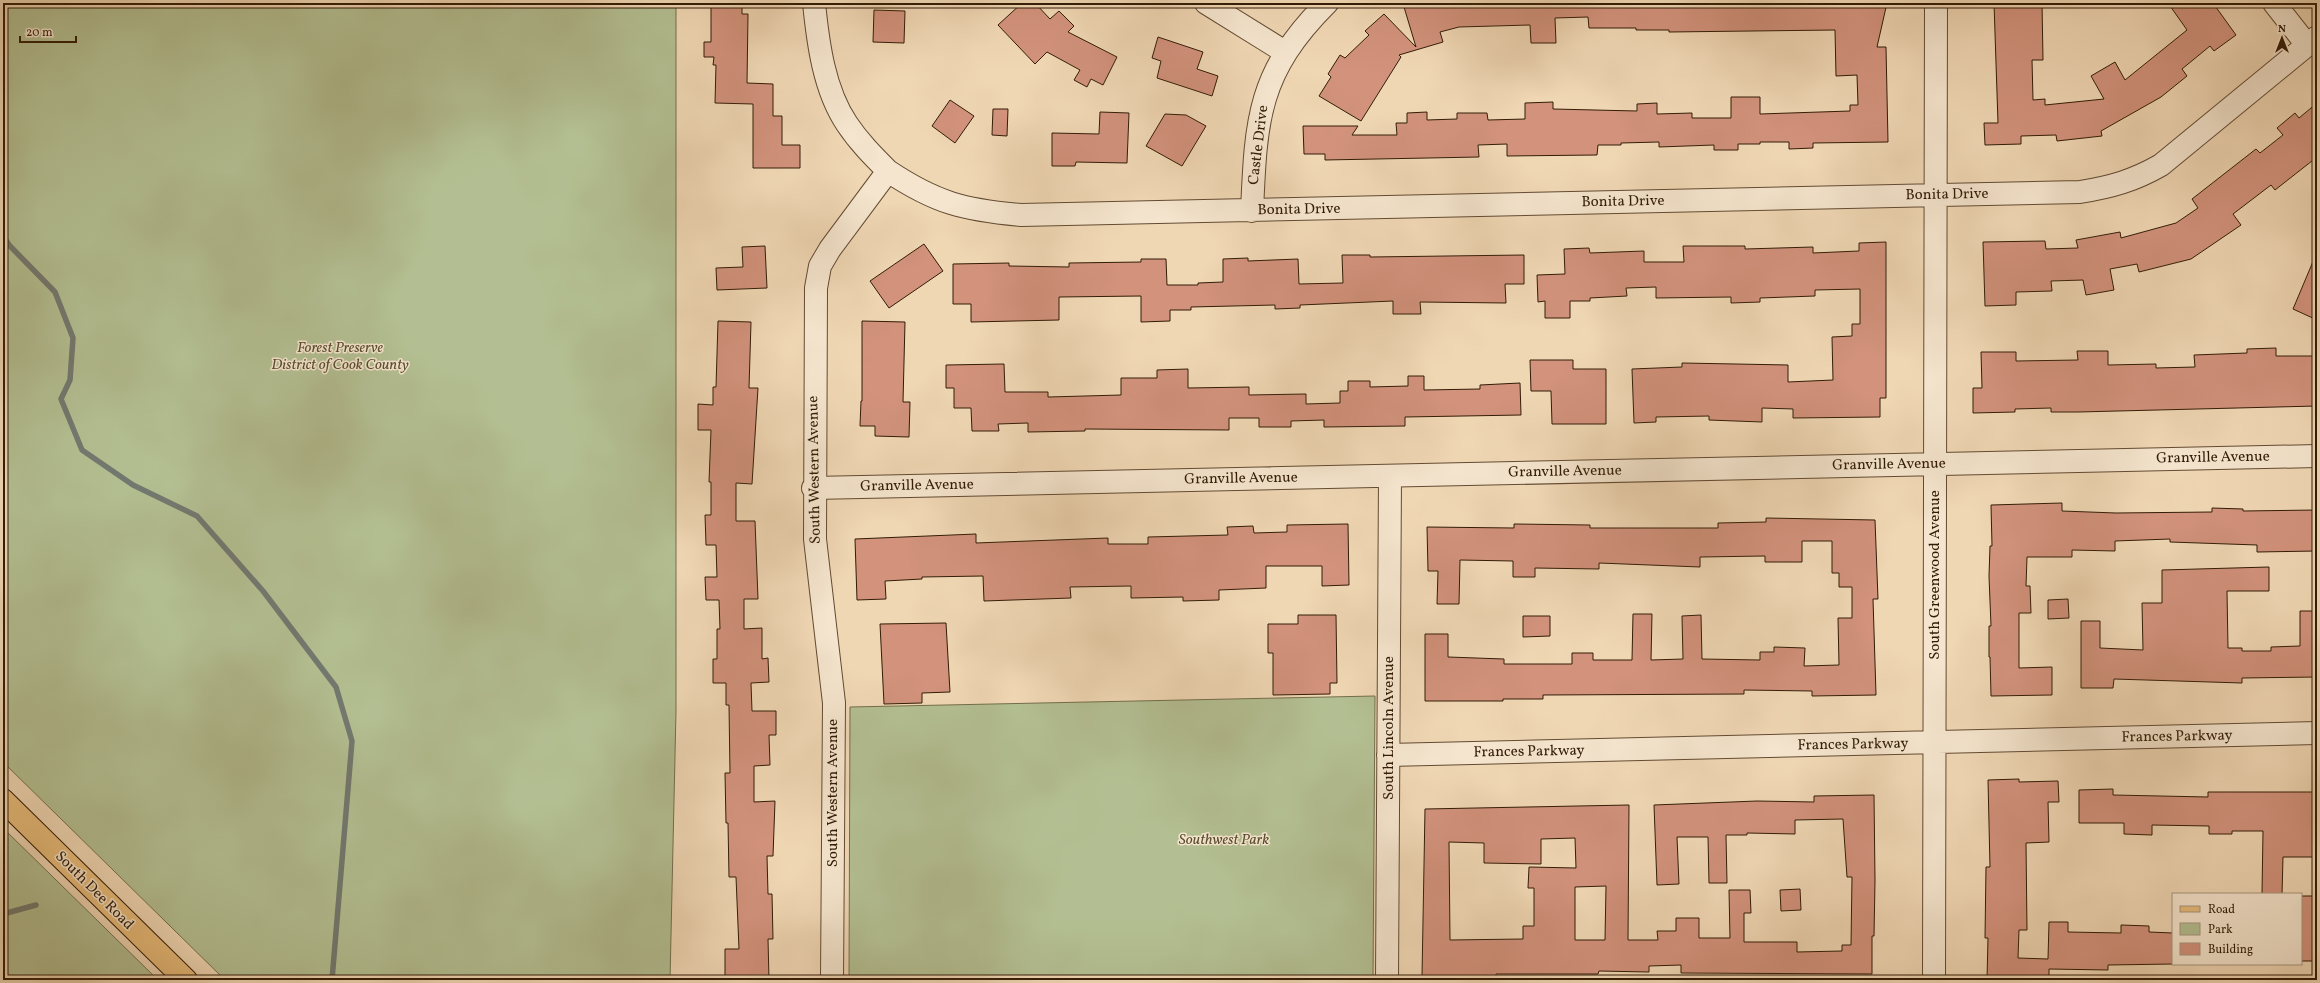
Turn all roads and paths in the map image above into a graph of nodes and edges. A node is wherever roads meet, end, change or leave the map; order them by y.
1 (814, 3) edge
2 (1206, 3) edge
3 (1327, 3) edge
4 (1936, 3) edge
5 (2274, 3) edge
6 (2312, 41) edge
7 (1285, 52) junction
8 (888, 171) junction
9 (1936, 196) junction
10 (1252, 211) junction
11 (2317, 456) edge
12 (1935, 464) junction
13 (1390, 476) junction
14 (813, 488) junction
15 (2317, 733) edge
16 (1935, 743) junction
17 (1388, 754) junction
18 (3, 800) edge
19 (186, 980) edge
20 (832, 980) edge
21 (1387, 980) edge
22 (1934, 980) edge

1 - 8 street
2 - 7 street
3 - 7 street, Castle Drive
4 - 9 street, South Greenwood Avenue
5 - 6 street
6 - 9 street, Bonita Drive
7 - 10 street, Castle Drive
8 - 10 street, Bonita Drive
8 - 14 street, South Western Avenue
9 - 10 street, Bonita Drive
9 - 12 street, South Greenwood Avenue
11 - 12 street, Granville Avenue
12 - 13 street, Granville Avenue
12 - 16 street, South Greenwood Avenue
13 - 14 street, Granville Avenue
13 - 17 street, South Lincoln Avenue
14 - 20 street, South Western Avenue
15 - 16 street, Frances Parkway
16 - 17 street, Frances Parkway
16 - 22 street, South Greenwood Avenue
17 - 21 street, South Lincoln Avenue
18 - 19 main road, South Dee Road

